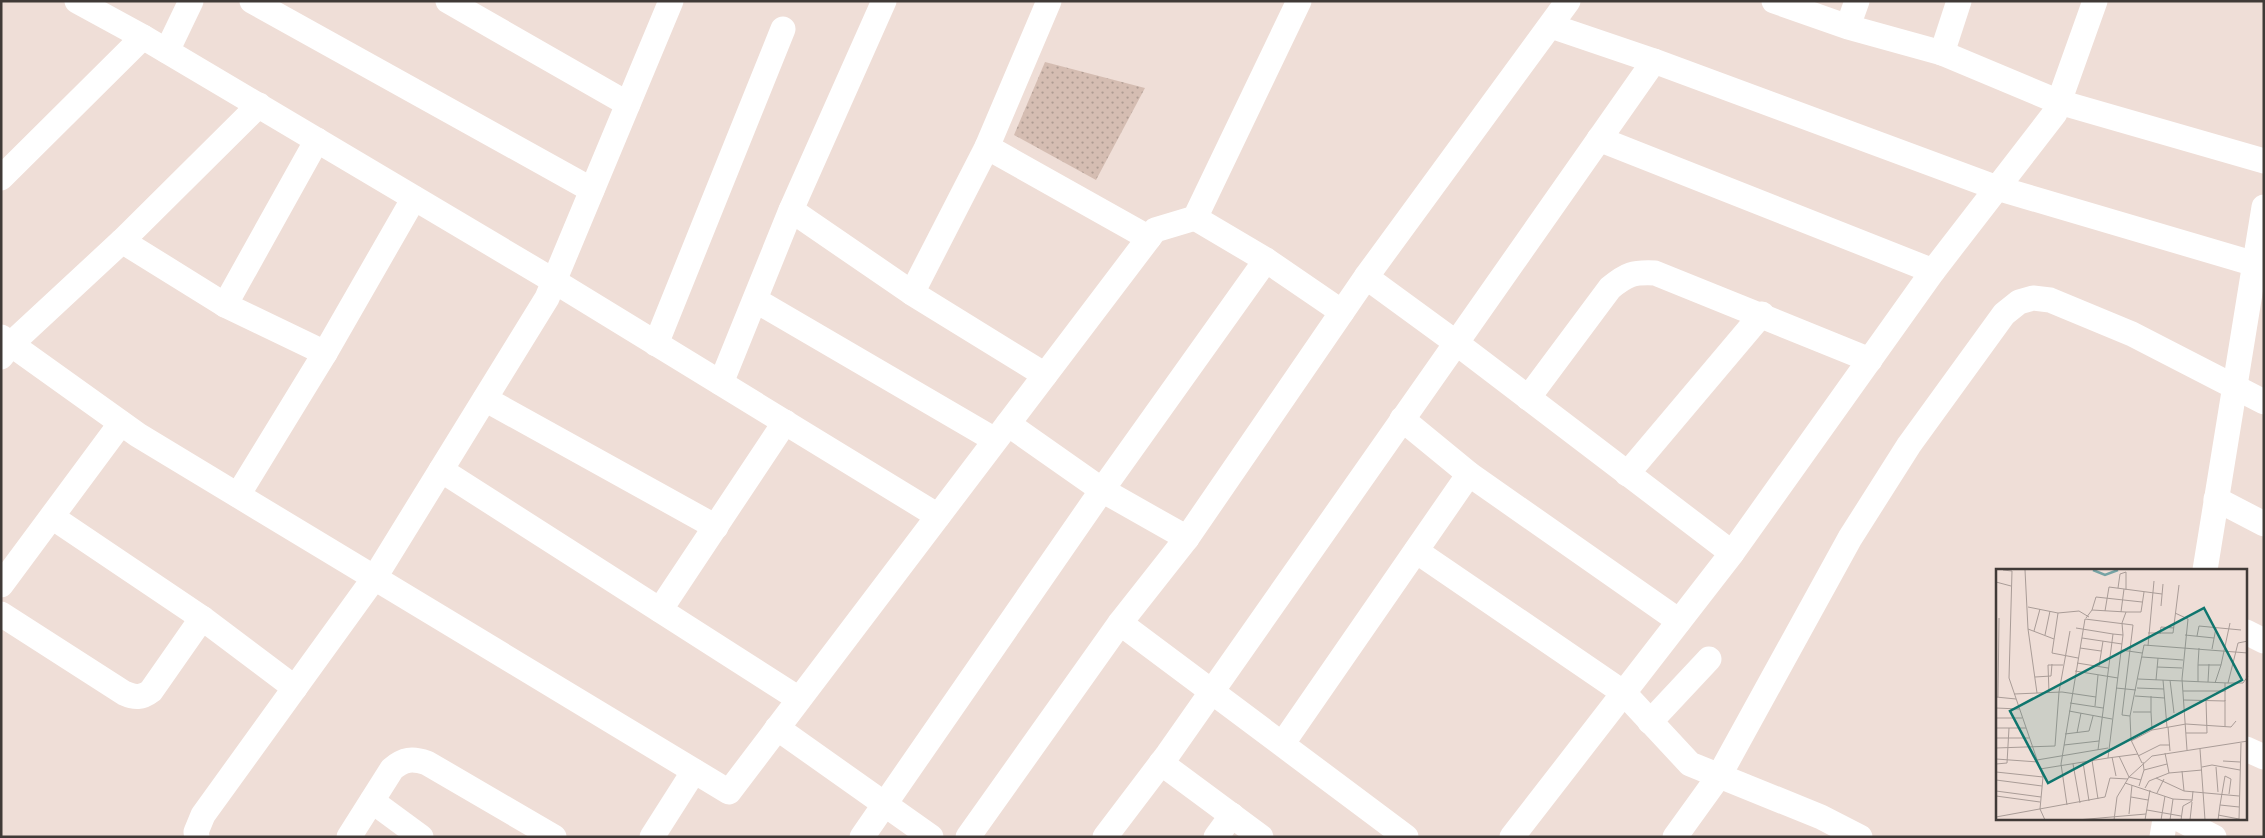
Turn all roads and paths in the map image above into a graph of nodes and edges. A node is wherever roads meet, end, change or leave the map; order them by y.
1 (77, 1) edge
2 (191, 1) edge
3 (252, 1) edge
4 (448, 1) edge
5 (671, 1) edge
6 (884, 1) edge
7 (1049, 1) edge
8 (1299, 1) edge
9 (1568, 1) edge
10 (1774, 1) edge
11 (1857, 1) edge
12 (1960, 1) edge
13 (2095, 1) edge
14 (1551, 26) junction
15 (1848, 26) junction
16 (783, 29) dead end
17 (143, 36) junction
18 (167, 51) junction
19 (1942, 53) junction
20 (1654, 61) junction
21 (2059, 102) junction
22 (628, 104) junction
23 (259, 105) junction
24 (1599, 139) junction
25 (317, 140) junction
26 (987, 147) junction
27 (2264, 161) edge
28 (1, 178) edge
29 (1997, 188) junction
30 (592, 190) junction
31 (414, 198) junction
32 (2264, 207) edge
33 (791, 210) junction
34 (1195, 218) junction
35 (1149, 238) junction
36 (122, 241) junction
37 (2259, 248) edge
38 (1266, 260) junction
39 (1933, 271) junction
40 (1366, 277) junction
41 (554, 281) junction
42 (912, 293) junction
43 (755, 300) junction
44 (224, 305) junction
45 (1342, 312) junction
46 (1762, 314) junction
47 (1455, 342) junction
48 (656, 344) junction
49 (5, 346) edge
50 (325, 353) junction
51 (1870, 360) junction
52 (1045, 375) junction
53 (721, 383) junction
54 (2234, 386) junction
55 (1528, 398) junction
56 (484, 399) junction
57 (2264, 402) edge
58 (1402, 419) junction
59 (785, 422) junction
60 (121, 423) junction
61 (1002, 432) junction
62 (441, 470) junction
63 (1469, 474) junction
64 (1627, 474) junction
65 (1102, 490) junction
66 (238, 495) junction
67 (2216, 499) junction
68 (938, 516) junction
69 (52, 517) junction
70 (2264, 524) edge
71 (716, 527) junction
72 (1187, 538) junction
73 (1416, 551) junction
74 (1732, 553) junction
75 (2205, 569) edge
76 (375, 578) junction
77 (1, 585) edge
78 (660, 610) junction
79 (1, 614) edge
80 (202, 618) junction
81 (1679, 622) junction
82 (1120, 623) junction
83 (2248, 633) edge
84 (2264, 641) edge
85 (1709, 659) dead end
86 (295, 688) junction
87 (1213, 690) junction
88 (1624, 693) junction
89 (799, 699) junction
90 (1650, 722) junction
91 (777, 728) junction
92 (1284, 743) junction
93 (2248, 750) edge
94 (2264, 757) edge
95 (1161, 763) junction
96 (694, 771) junction
97 (1719, 776) junction
98 (372, 801) junction
99 (886, 805) junction
100 (1232, 815) junction
101 (2165, 820) edge
102 (2181, 820) edge
103 (1817, 827) edge
104 (517, 828) edge
105 (197, 837) edge
106 (349, 837) edge
107 (422, 837) edge
108 (554, 837) edge
109 (652, 837) edge
110 (862, 837) edge
111 (931, 837) edge
112 (968, 837) edge
113 (1105, 837) edge
114 (1216, 837) edge
115 (1261, 837) edge
116 (1406, 837) edge
117 (1512, 837) edge
118 (1675, 837) edge
119 (1860, 837) edge
120 (2162, 837) edge
121 (2214, 837) edge

1 - 17 street
2 - 18 street
3 - 30 street
4 - 22 street
5 - 22 street
6 - 33 street
7 - 26 street
8 - 34 street
9 - 14 street
10 - 15 street
11 - 15 street
12 - 19 street
13 - 21 street
14 - 20 street
14 - 40 street
15 - 19 street
16 - 48 street
17 - 18 street
17 - 28 street
18 - 23 street
19 - 21 street
20 - 24 street
20 - 29 street
21 - 27 street
21 - 29 street
22 - 30 street
23 - 25 street
23 - 36 street
24 - 39 street
24 - 47 street
25 - 31 street
25 - 44 street
26 - 35 street
26 - 42 street
29 - 37 street
29 - 39 street
30 - 41 street
31 - 41 street
31 - 50 street
32 - 37 street
33 - 42 street
33 - 43 street
34 - 35 street
34 - 38 street
35 - 52 street
36 - 44 street
36 - 49 street
37 - 54 street
38 - 45 street
38 - 65 street
39 - 51 street
40 - 45 street
40 - 47 street
41 - 48 street
41 - 56 street
42 - 52 street
43 - 53 street
43 - 61 street
44 - 50 street
45 - 72 street
46 - 51 street
46 - 55 street
46 - 64 street
47 - 55 street
47 - 58 street
48 - 53 street
49 - 60 street
50 - 66 street
51 - 74 street
52 - 61 street
53 - 59 street
54 - 57 street
54 - 67 street
54 - 97 street
55 - 64 street
56 - 62 street
56 - 71 street
58 - 63 street
58 - 87 street
59 - 68 street
59 - 71 street
60 - 66 street
60 - 69 street
61 - 65 street
61 - 68 street
62 - 76 street
62 - 78 street
63 - 73 street
63 - 81 street
64 - 74 street
65 - 72 street
65 - 99 street
66 - 76 street
67 - 70 street
67 - 75 street
68 - 89 street
69 - 77 street
69 - 80 street
71 - 78 street
72 - 82 street
73 - 88 street
73 - 92 street
74 - 81 street
76 - 86 street
76 - 96 street
78 - 89 street
79 - 80 street
80 - 86 street
81 - 88 street
82 - 87 street
82 - 112 street
83 - 84 street
85 - 90 street
86 - 105 street
87 - 92 street
87 - 95 street
88 - 90 street
88 - 117 street
89 - 91 street
90 - 97 street
91 - 96 street
91 - 99 street
92 - 116 street
93 - 94 street
95 - 100 street
95 - 113 street
96 - 109 street
97 - 103 street
97 - 118 street
98 - 104 street
98 - 106 street
98 - 107 street
99 - 110 street
99 - 111 street
100 - 114 street
100 - 115 street
101 - 120 street
102 - 121 street
103 - 119 street
104 - 108 street

